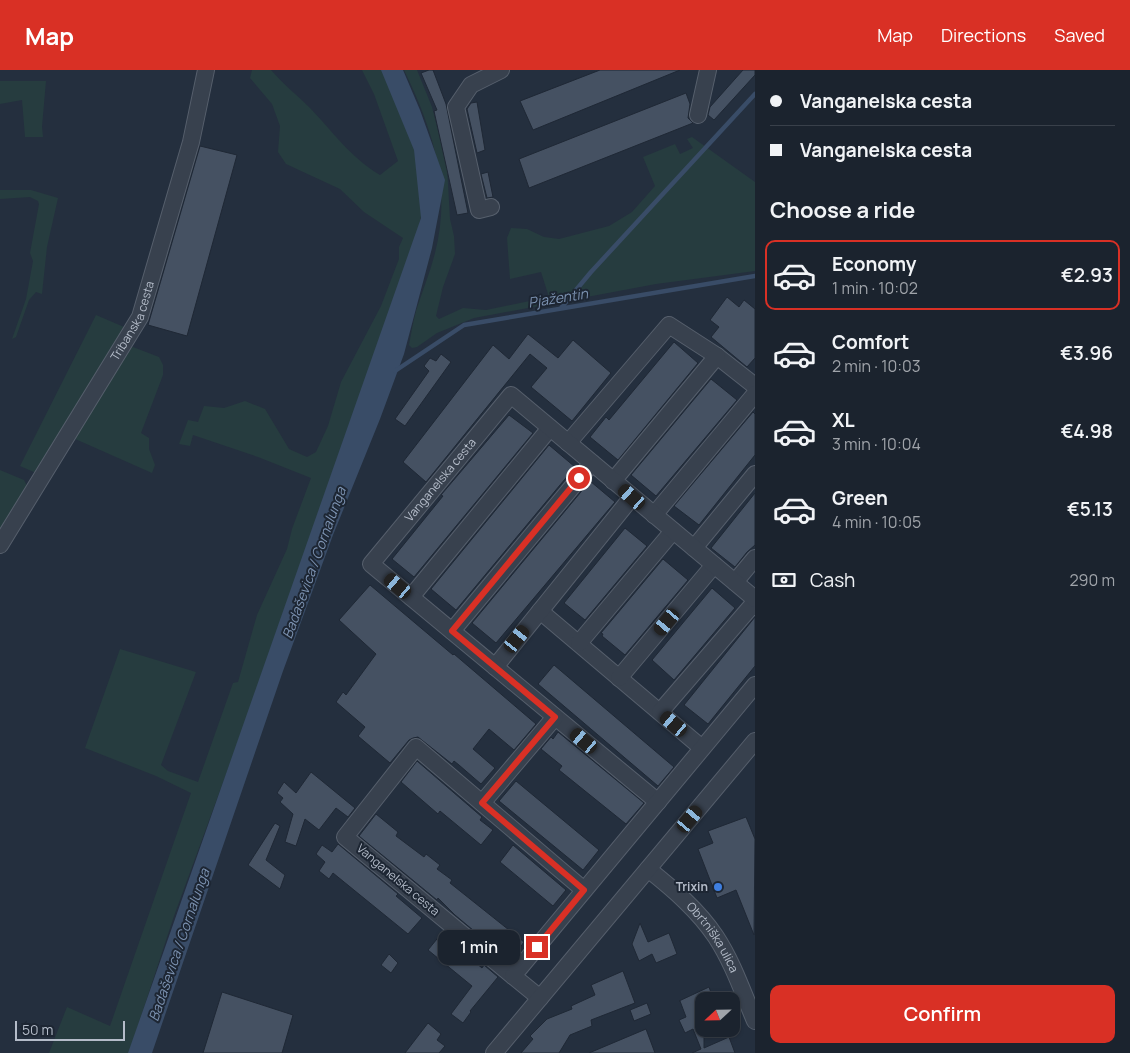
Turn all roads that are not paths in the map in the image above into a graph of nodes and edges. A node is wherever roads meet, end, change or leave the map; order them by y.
1 (206, 70) edge
2 (501, 70) edge
3 (708, 70) edge
4 (698, 115) dead end
5 (491, 207) dead end
6 (717, 356) junction
7 (755, 386) edge
8 (755, 394) edge
9 (550, 428) junction
10 (568, 443) junction
11 (592, 463) junction
12 (755, 474) edge
13 (613, 481) junction
14 (632, 497) junction
15 (654, 515) junction
16 (673, 531) junction
17 (0, 546) edge
18 (694, 548) junction
19 (755, 558) edge
20 (714, 565) junction
21 (734, 582) junction
22 (411, 597) junction
23 (755, 601) edge
24 (540, 610) junction
25 (452, 631) junction
26 (579, 643) junction
27 (495, 667) junction
28 (619, 678) junction
29 (755, 685) edge
30 (660, 712) junction
31 (555, 717) junction
32 (755, 741) edge
33 (702, 748) junction
34 (658, 802) junction
35 (482, 803) junction
36 (648, 869) junction
37 (584, 890) junction
38 (513, 976) junction
39 (540, 998) junction
40 (755, 1021) edge
41 (494, 1053) edge

1 - 17 street, Tribanska cesta
2 - 5 street
3 - 4 street
6 - 7 street
6 - 10 street
6 - 13 street
8 - 15 street
9 - 10 street, Vanganelska cesta
9 - 22 street
9 - 22 street, Vanganelska cesta
10 - 11 street, Vanganelska cesta
11 - 13 street, Vanganelska cesta
11 - 25 street
12 - 18 street
13 - 14 street, Vanganelska cesta
14 - 15 street, Vanganelska cesta
14 - 24 street
15 - 16 street, Vanganelska cesta
16 - 18 street, Vanganelska cesta
16 - 26 street
18 - 20 street, Vanganelska cesta
19 - 21 street
20 - 21 street, Vanganelska cesta
20 - 28 street
21 - 23 street, Vanganelska cesta
22 - 25 street, Vanganelska cesta
23 - 30 street, Vanganelska cesta
24 - 26 street
24 - 27 street
25 - 27 street, Vanganelska cesta
26 - 28 street
27 - 31 street, Vanganelska cesta
28 - 30 street
29 - 33 street
30 - 33 street
31 - 34 street, Vanganelska cesta
31 - 35 street
32 - 36 street
33 - 34 street
34 - 37 street
35 - 37 street, Vanganelska cesta
35 - 38 street, Vanganelska cesta
36 - 39 street
36 - 40 street, Obrtniška ulica
37 - 38 street
38 - 39 street, Vanganelska cesta
39 - 41 street

